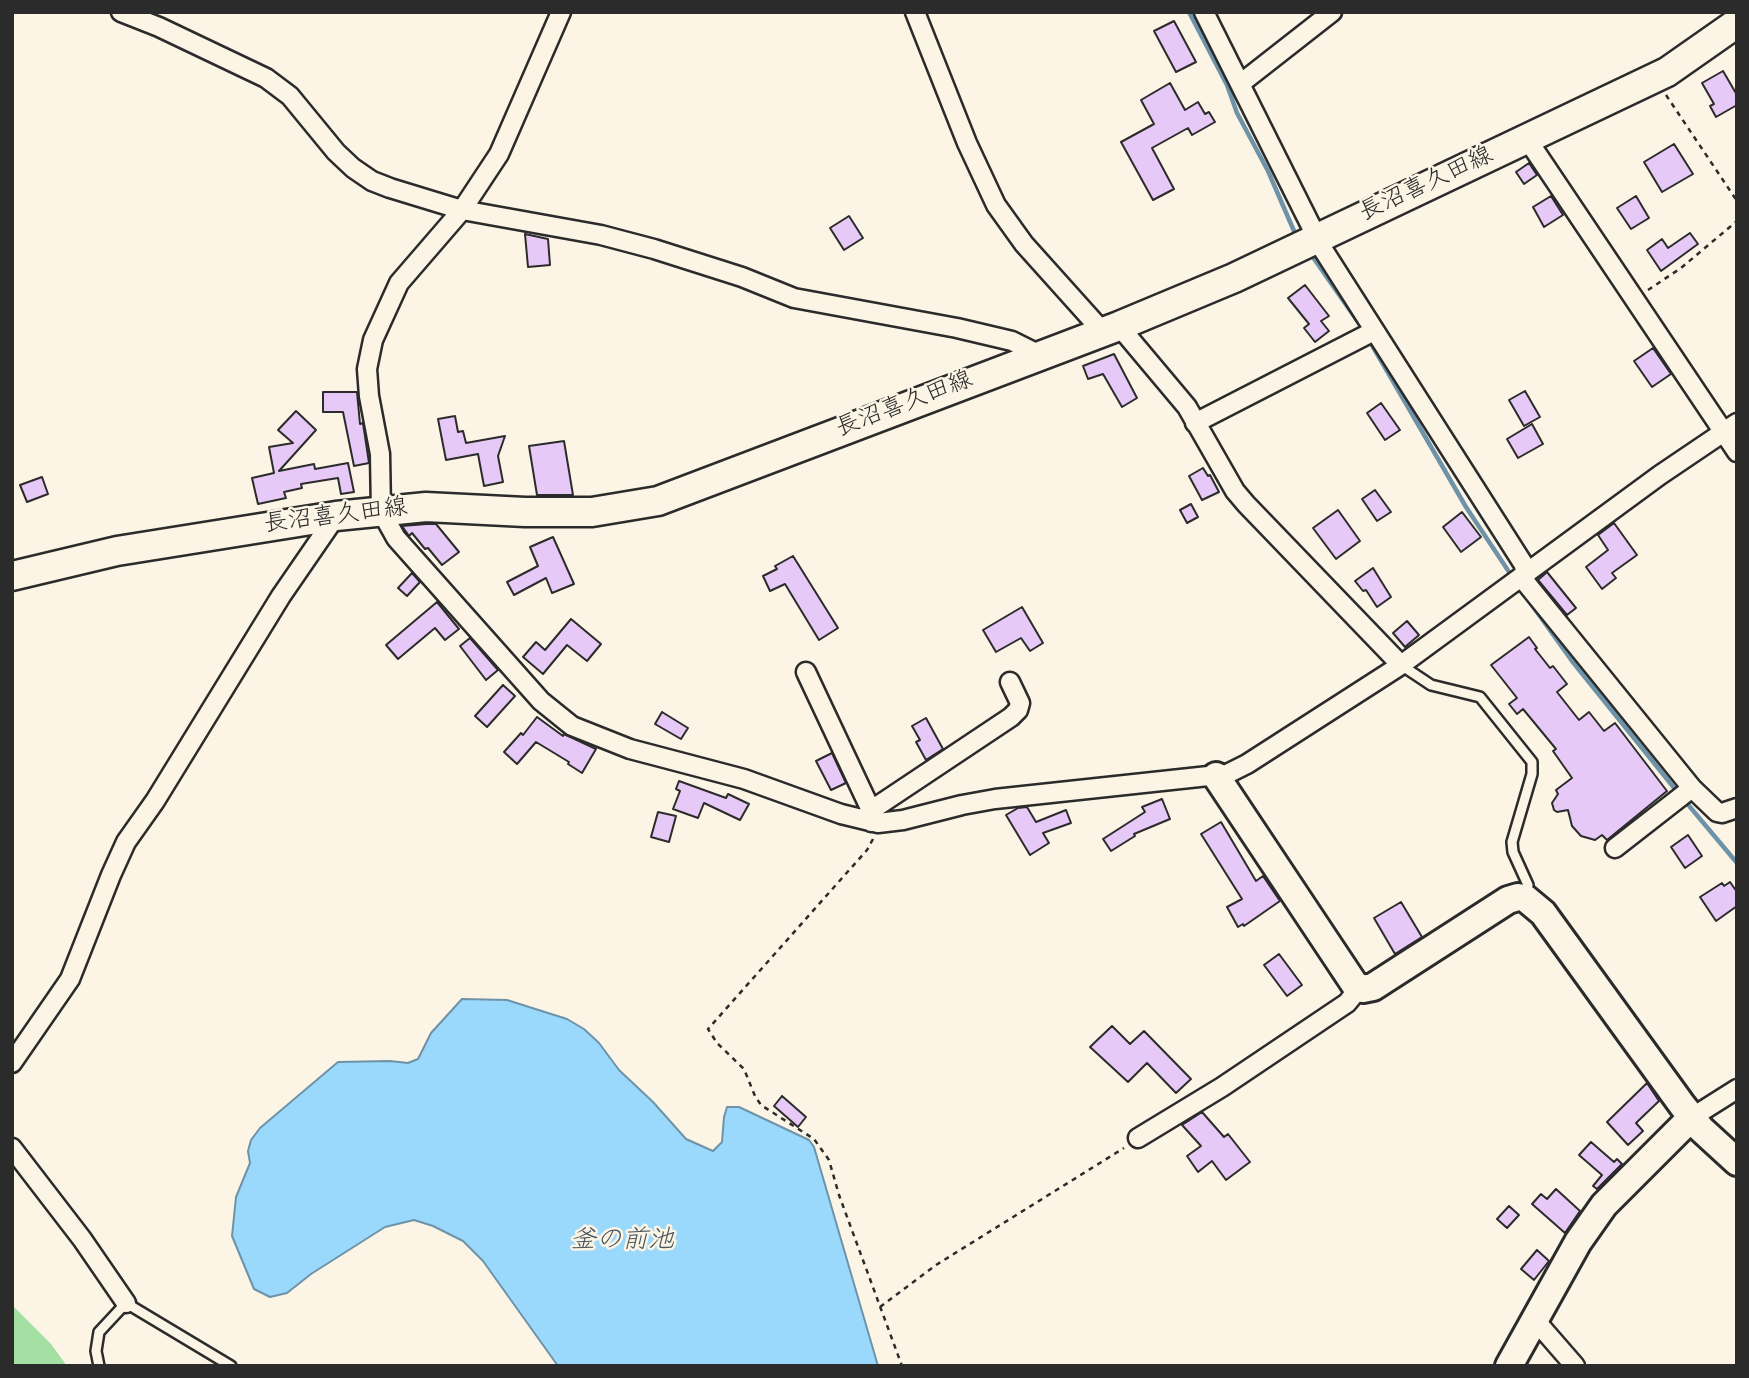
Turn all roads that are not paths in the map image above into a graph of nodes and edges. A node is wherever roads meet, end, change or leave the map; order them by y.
1 (121, 12) edge
2 (561, 12) edge
3 (915, 12) edge
4 (1205, 12) edge
5 (1332, 12) edge
6 (1734, 29) edge
7 (1240, 84) junction
8 (1527, 139) junction
9 (462, 210) junction
10 (1317, 239) junction
11 (1111, 329) junction
12 (1374, 331) junction
13 (1040, 355) junction
14 (1195, 423) junction
15 (1730, 428) edge
16 (1737, 452) edge
17 (382, 510) junction
18 (336, 516) junction
19 (1524, 573) junction
20 (12, 576) edge
21 (1401, 665) junction
22 (806, 672) dead end
23 (1010, 682) dead end
24 (1216, 776) junction
25 (1692, 788) junction
26 (1737, 808) edge
27 (873, 819) junction
28 (1615, 848) dead end
29 (1525, 898) junction
30 (1360, 987) junction
31 (12, 1063) edge
32 (1737, 1089) edge
33 (1691, 1118) junction
34 (1138, 1138) road end
35 (12, 1148) edge
36 (1737, 1162) edge
37 (126, 1303) junction
38 (1535, 1320) junction
39 (99, 1366) edge
40 (231, 1366) edge
41 (1509, 1366) edge
42 (1575, 1366) edge

1 - 9 street
2 - 9 street
3 - 11 street
4 - 7 street
5 - 7 street
6 - 8 main road, 長沼喜久田線
7 - 10 street
8 - 10 main road, 長沼喜久田線
8 - 15 street
9 - 13 street
9 - 17 street
10 - 11 main road, 長沼喜久田線
10 - 12 street
11 - 13 main road, 長沼喜久田線
11 - 14 street
12 - 14 street
12 - 19 street
13 - 17 main road, 長沼喜久田線
14 - 21 street
15 - 16 street
15 - 19 street
17 - 18 main road, 長沼喜久田線
17 - 27 street
18 - 20 main road, 長沼喜久田線
18 - 31 street
19 - 21 street
19 - 25 street
21 - 24 street
21 - 29 lane
22 - 27 street
23 - 27 street
24 - 27 street
24 - 30 street
25 - 26 street
25 - 28 street
29 - 30 street
29 - 33 street
30 - 34 street
32 - 33 street
33 - 36 street
33 - 38 street
35 - 37 street
37 - 39 lane
37 - 40 lane
38 - 41 street
38 - 42 street

